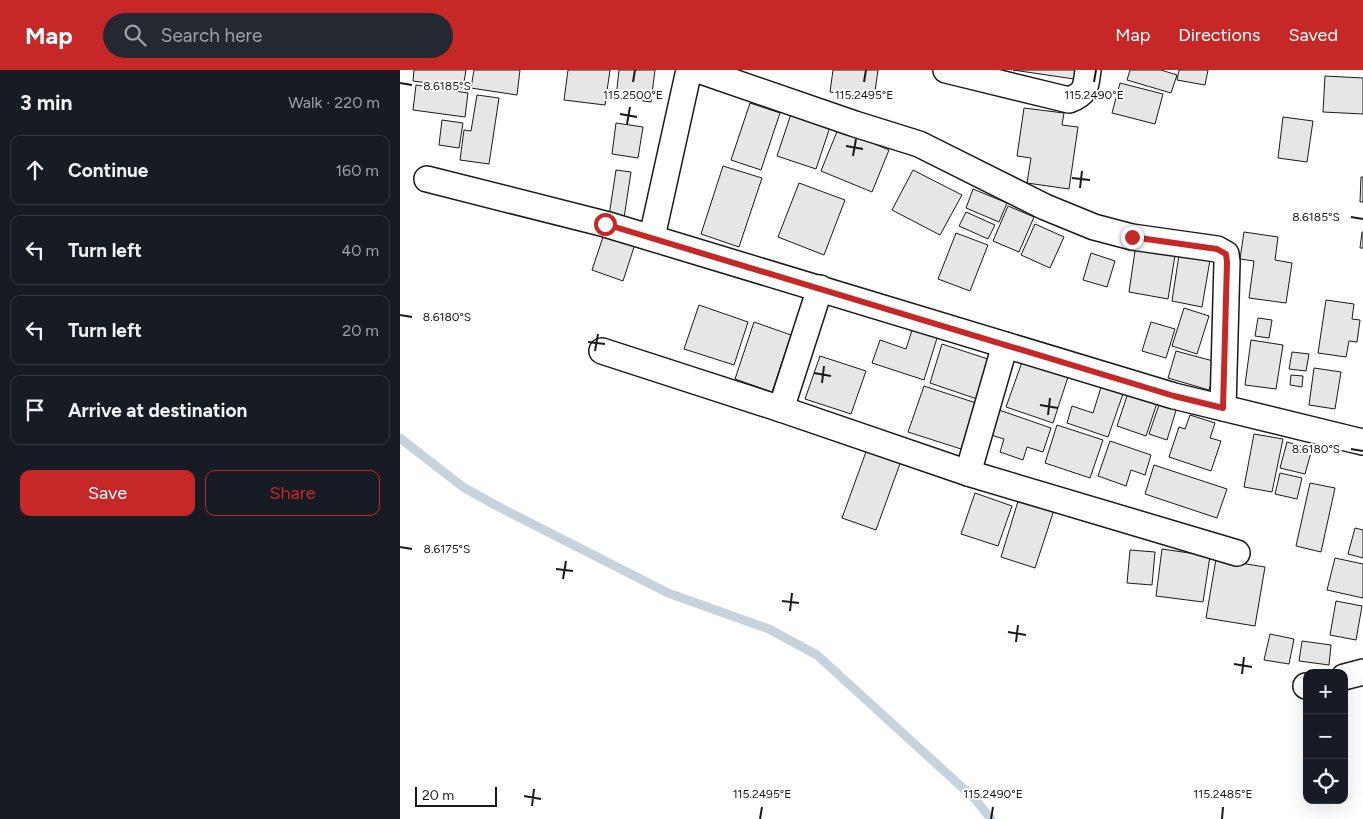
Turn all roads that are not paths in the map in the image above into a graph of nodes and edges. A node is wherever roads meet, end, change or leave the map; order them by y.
1 (689, 70) edge
2 (698, 70) edge
3 (946, 70) edge
4 (1088, 70) edge
5 (427, 179) dead end
6 (652, 238) junction
7 (820, 288) junction
8 (1006, 345) junction
9 (602, 351) dead end
10 (1223, 408) junction
11 (780, 410) junction
12 (1363, 442) edge
13 (968, 473) junction
14 (1237, 553) dead end
15 (1363, 672) edge
16 (1348, 676) edge

1 - 6 street
2 - 10 street
3 - 4 street
5 - 6 street
6 - 7 street
7 - 8 street
7 - 11 street
8 - 10 street
8 - 13 street
9 - 11 street
10 - 12 street
11 - 13 street
13 - 14 street
15 - 16 street

